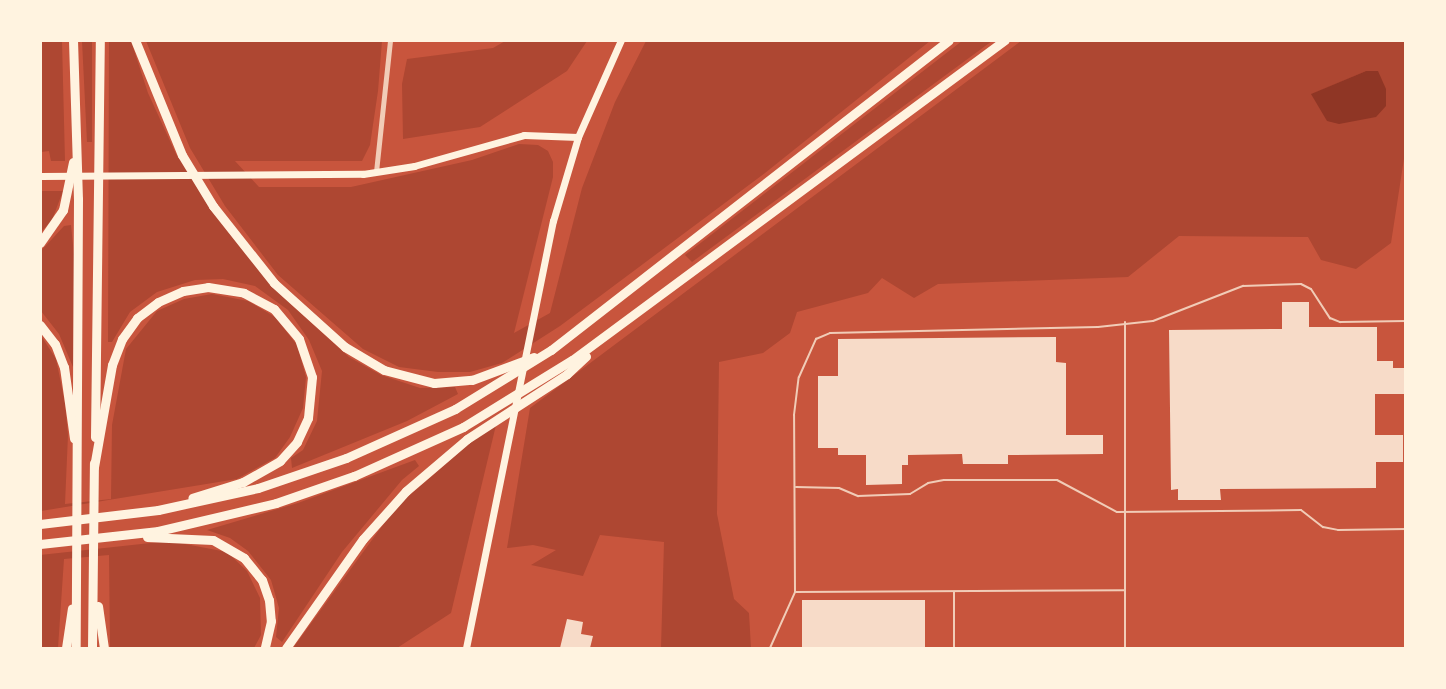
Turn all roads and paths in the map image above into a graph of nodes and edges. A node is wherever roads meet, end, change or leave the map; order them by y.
1 (73, 40) edge
2 (100, 40) edge
3 (135, 40) edge
4 (390, 40) edge
5 (621, 40) edge
6 (949, 40) edge
7 (1005, 40) edge
8 (578, 137) junction
9 (77, 139) junction
10 (376, 172) junction
11 (40, 176) edge
12 (40, 243) edge
13 (1406, 321) edge
14 (1125, 322) junction
15 (40, 325) edge
16 (610, 333) junction
17 (551, 350) junction
18 (94, 467) junction
19 (78, 469) junction
20 (796, 487) junction
21 (158, 510) junction
22 (1125, 512) junction
23 (40, 524) edge
24 (1406, 530) edge
25 (116, 537) junction
26 (40, 545) edge
27 (77, 573) junction
28 (93, 573) junction
29 (1125, 590) junction
30 (795, 592) junction
31 (954, 592) junction
32 (66, 648) edge
33 (76, 648) edge
34 (92, 648) edge
35 (104, 648) edge
36 (265, 648) edge
37 (286, 648) edge
38 (466, 648) edge
39 (770, 648) edge
40 (954, 648) edge
41 (1125, 648) edge

1 - 9 highway
2 - 18 highway
3 - 17 highway
4 - 10 street
5 - 8 main road
6 - 17 highway
7 - 16 highway
8 - 10 main road
8 - 38 main road
9 - 12 highway
9 - 19 highway
10 - 11 main road
13 - 14 lane
14 - 20 lane
14 - 22 lane
15 - 19 highway
16 - 25 highway
16 - 37 highway
17 - 21 highway
18 - 21 highway
18 - 28 highway
19 - 27 highway
20 - 22 lane
20 - 30 lane
21 - 23 highway
22 - 24 lane
22 - 29 lane
25 - 26 highway
25 - 36 highway
27 - 32 highway
27 - 33 highway
28 - 34 highway
28 - 35 highway
29 - 31 lane
29 - 41 lane
30 - 31 lane
30 - 39 lane
31 - 40 lane

